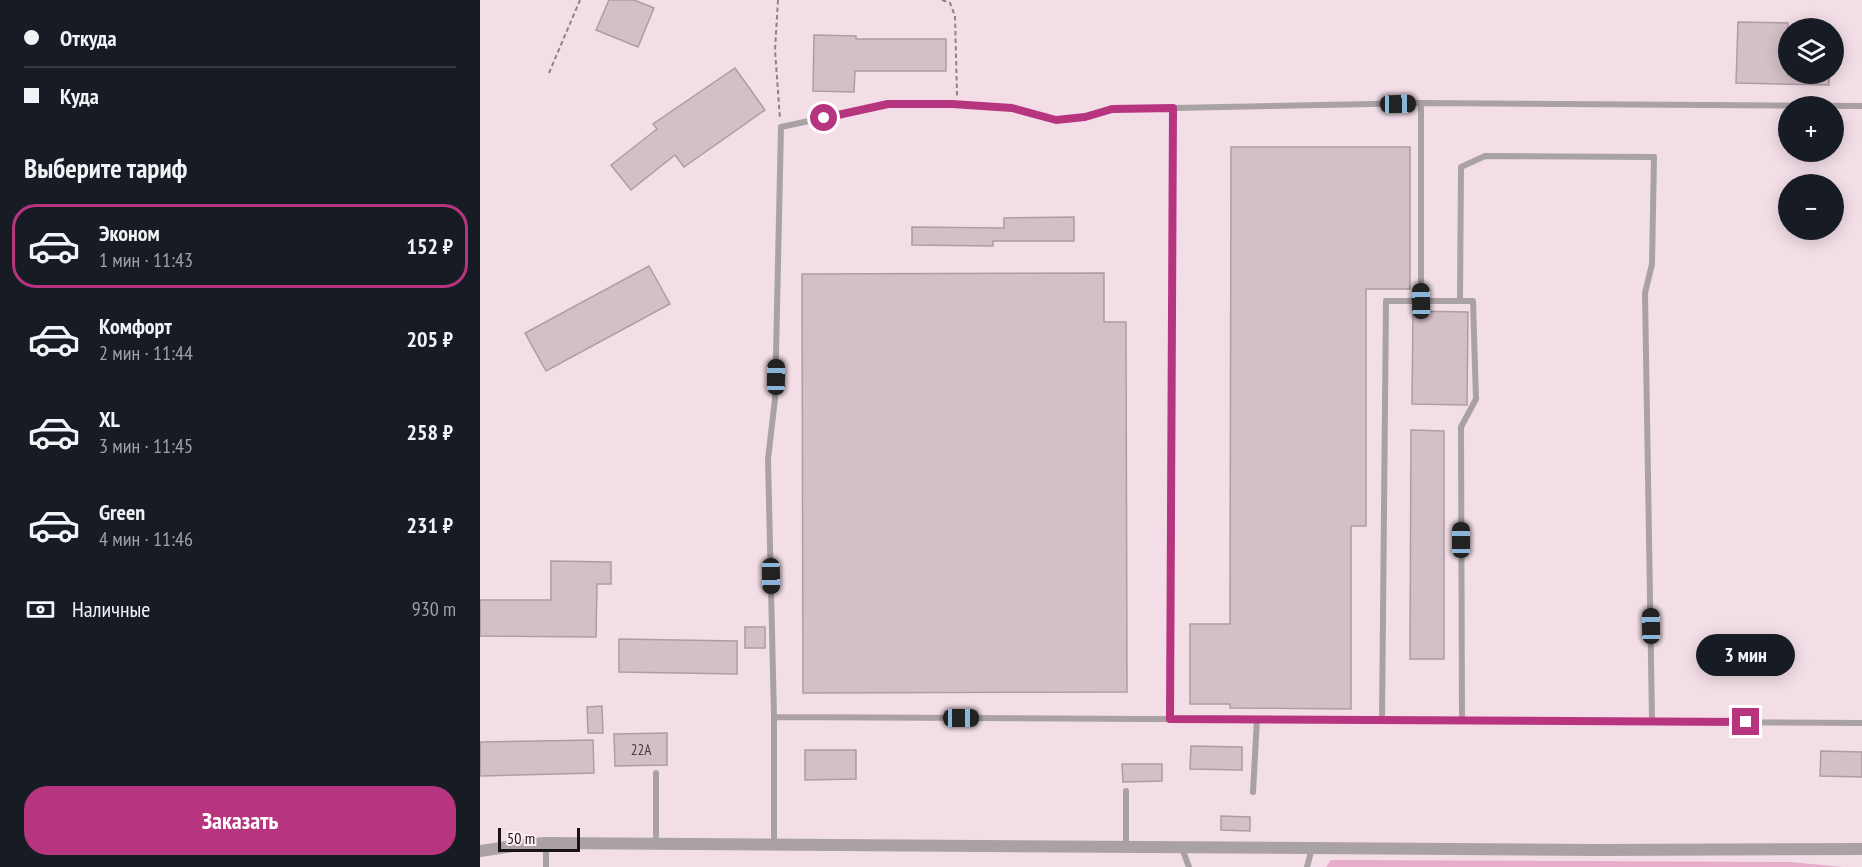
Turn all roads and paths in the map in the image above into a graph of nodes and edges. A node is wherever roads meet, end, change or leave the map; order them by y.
1 (580, 0) edge
2 (778, 0) edge
3 (942, 0) edge
4 (549, 73) dead end
5 (1421, 103) junction
6 (957, 104) junction
7 (1862, 105) edge
8 (1173, 108) junction
9 (781, 127) junction
10 (1421, 301) junction
11 (1460, 301) junction
12 (774, 717) junction
13 (1170, 719) junction
14 (1257, 719) junction
15 (1382, 720) junction
16 (1462, 720) junction
17 (1652, 722) junction
18 (1862, 723) edge
19 (656, 773) dead end
20 (1126, 791) dead end
21 (1253, 792) dead end
22 (546, 843) junction
23 (656, 844) junction
24 (774, 845) junction
25 (1126, 847) junction
26 (1182, 847) junction
27 (1312, 848) junction
28 (1862, 849) edge
29 (480, 851) edge
30 (546, 867) edge
31 (1189, 867) edge
32 (1307, 867) edge

1 - 4 path
2 - 9 path
3 - 6 path
5 - 7 lane
5 - 8 lane
5 - 10 lane
6 - 8 lane
6 - 9 lane
8 - 13 lane
9 - 12 lane
10 - 11 lane
10 - 15 lane
11 - 16 lane
11 - 17 lane
12 - 13 lane
12 - 24 lane
13 - 14 lane
14 - 15 lane
14 - 21 lane
15 - 16 lane
16 - 17 lane
17 - 18 lane
19 - 23 lane
20 - 25 lane
22 - 23 street
22 - 29 street
22 - 30 lane
23 - 24 street
24 - 25 street
25 - 26 street
26 - 27 street
26 - 31 lane
27 - 28 street
27 - 32 lane

